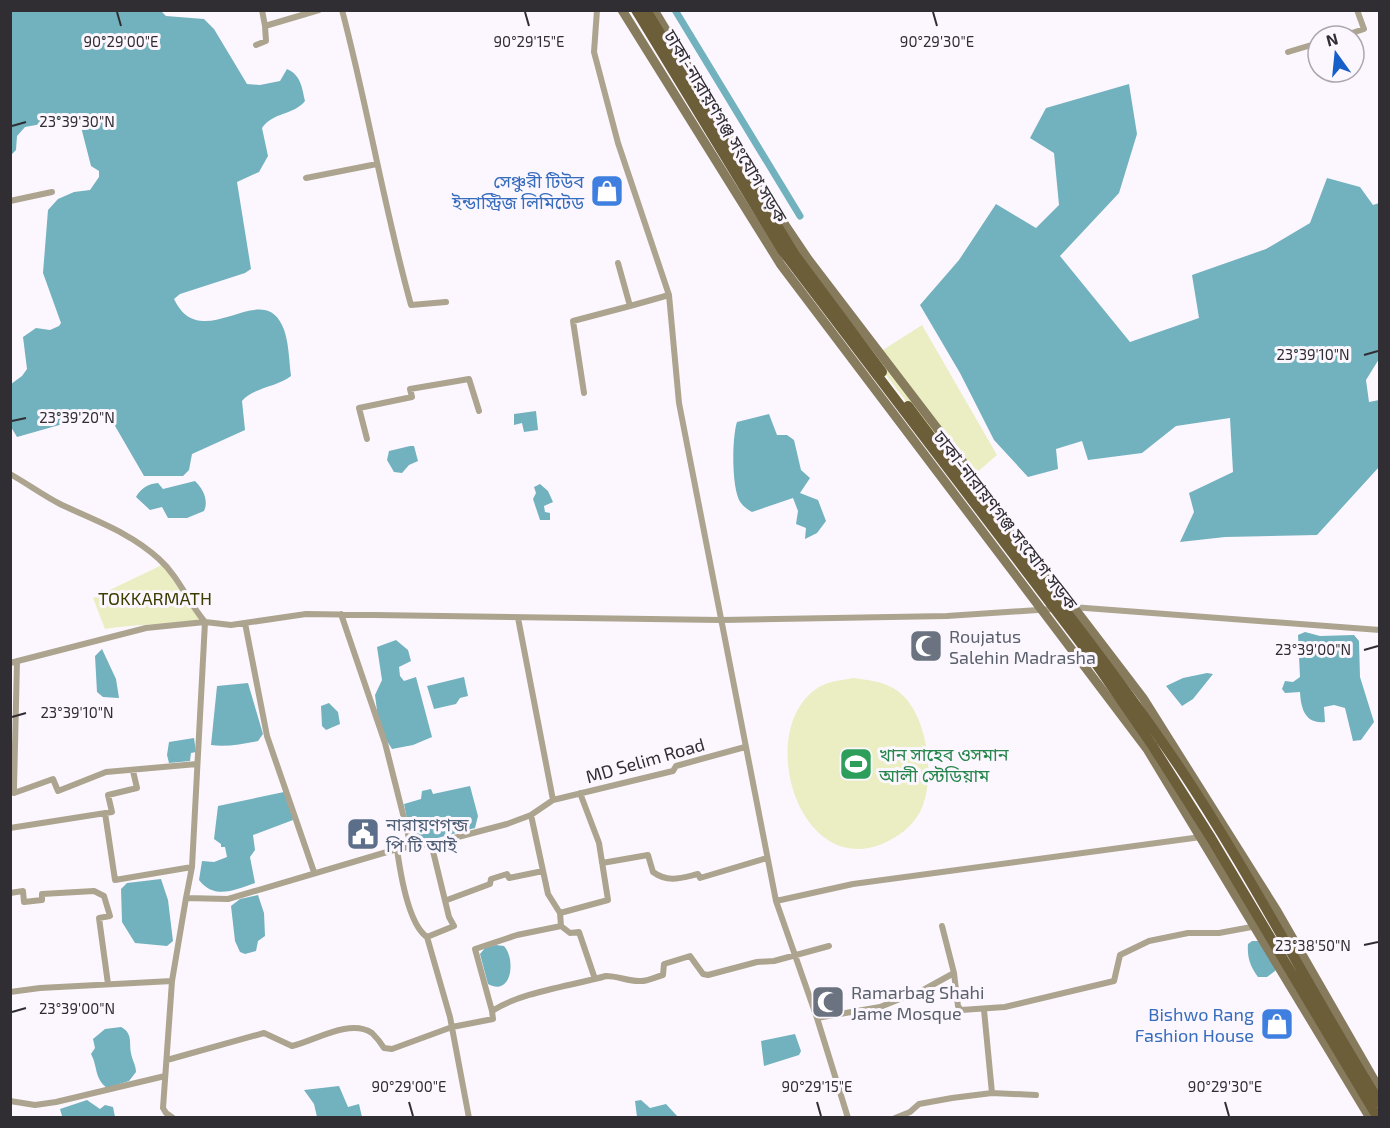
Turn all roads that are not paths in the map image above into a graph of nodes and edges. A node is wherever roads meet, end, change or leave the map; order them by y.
1 (262, 10) edge
2 (319, 10) edge
3 (342, 10) edge
4 (597, 10) edge
5 (622, 10) edge
6 (636, 10) edge
7 (646, 10) edge
8 (654, 10) edge
9 (265, 26) junction
10 (256, 45) dead end
11 (1306, 47) edge
12 (1288, 52) dead end
13 (377, 164) junction
14 (306, 178) dead end
15 (52, 192) dead end
16 (10, 201) edge
17 (618, 263) dead end
18 (669, 295) junction
19 (446, 302) dead end
20 (630, 306) junction
21 (584, 393) dead end
22 (478, 411) dead end
23 (367, 439) dead end
24 (10, 474) edge
25 (1069, 608) junction
26 (1053, 609) junction
27 (1042, 610) junction
28 (341, 614) junction
29 (518, 618) junction
30 (721, 620) junction
31 (205, 622) junction
32 (245, 623) junction
33 (1380, 630) edge
34 (14, 662) edge
35 (13, 740) edge
36 (745, 747) junction
37 (197, 764) junction
38 (133, 771) junction
39 (12, 789) edge
40 (580, 793) junction
41 (553, 800) junction
42 (105, 813) junction
43 (531, 815) junction
44 (10, 828) edge
45 (1201, 837) junction
46 (431, 843) junction
47 (411, 846) junction
48 (397, 849) junction
49 (767, 858) junction
50 (602, 863) junction
51 (192, 867) junction
52 (543, 871) junction
53 (314, 872) junction
54 (10, 893) edge
55 (186, 898) junction
56 (447, 900) junction
57 (776, 901) junction
58 (560, 913) junction
59 (1258, 925) junction
60 (561, 926) junction
61 (942, 926) dead end
62 (427, 937) junction
63 (829, 946) dead end
64 (795, 956) junction
65 (954, 973) junction
66 (595, 979) junction
67 (172, 981) junction
68 (108, 984) junction
69 (10, 992) edge
70 (984, 1010) junction
71 (492, 1011) junction
72 (817, 1018) junction
73 (452, 1027) junction
74 (167, 1060) junction
75 (1351, 1065) junction
76 (165, 1076) junction
77 (1359, 1079) junction
78 (1380, 1090) edge
79 (992, 1093) junction
80 (1036, 1095) dead end
81 (10, 1101) edge
82 (1380, 1103) edge
83 (173, 1118) edge
84 (470, 1118) edge
85 (848, 1118) edge
86 (895, 1118) edge
87 (1370, 1118) edge
88 (1378, 1118) edge

1 - 9 street
2 - 9 street
3 - 13 street
4 - 18 street
5 - 27 street
6 - 26 main road, ঢাকা-নারায়ণগঞ্জ সংযোগ সড়ক
7 - 25 main road, ঢাকা-নারায়ণগঞ্জ সংযোগ সড়ক
8 - 25 street
9 - 10 street
11 - 12 street
13 - 14 street
13 - 19 street
15 - 16 street
17 - 20 street
18 - 20 street
18 - 30 street
20 - 21 street
22 - 23 street
24 - 31 street
25 - 33 street
25 - 75 main road, ঢাকা-নারায়ণগঞ্জ সংযোগ সড়ক
26 - 27 street
26 - 59 main road, ঢাকা-নারায়ণগঞ্জ সংযোগ সড়ক
27 - 30 street
27 - 45 street
28 - 29 street
28 - 32 street
28 - 47 street
29 - 30 street
29 - 41 street
30 - 36 street
31 - 32 street
31 - 34 street
31 - 37 street
32 - 53 street
34 - 35 street
35 - 39 street
36 - 40 street, MD Selim Road
36 - 49 street
37 - 38 street
37 - 51 street
38 - 39 street
38 - 42 street
40 - 41 street, MD Selim Road
40 - 50 street
41 - 43 street, MD Selim Road
42 - 44 street
42 - 51 street
43 - 46 street, MD Selim Road
43 - 52 street
45 - 57 street
45 - 59 street
46 - 47 street, MD Selim Road
46 - 56 street
47 - 48 street, MD Selim Road
48 - 53 street, MD Selim Road
48 - 62 street
49 - 50 street
49 - 57 street
50 - 58 street
51 - 55 street
52 - 56 street
52 - 58 street
53 - 55 street, MD Selim Road
54 - 68 street
55 - 67 street
56 - 62 street
57 - 64 street
58 - 60 street
59 - 70 street
59 - 75 main road, ঢাকা-নারায়ণগঞ্জ সংযোগ সড়ক
60 - 66 street
60 - 71 street
61 - 65 street
62 - 73 street
63 - 64 street
64 - 66 street
64 - 72 street
65 - 70 street
65 - 72 street
66 - 71 street
67 - 68 street
67 - 74 street
68 - 69 street
70 - 79 street
71 - 73 street
72 - 85 street
73 - 74 street
73 - 84 street
74 - 76 street
75 - 77 main road, ঢাকা-নারায়ণগঞ্জ সংযোগ সড়ক
75 - 78 street
75 - 87 street
76 - 81 street
76 - 83 street
77 - 82 main road, ঢাকা-নারায়ণগঞ্জ সংযোগ সড়ক
77 - 88 main road, ঢাকা-নারায়ণগঞ্জ সংযোগ সড়ক
79 - 80 street
79 - 86 street

